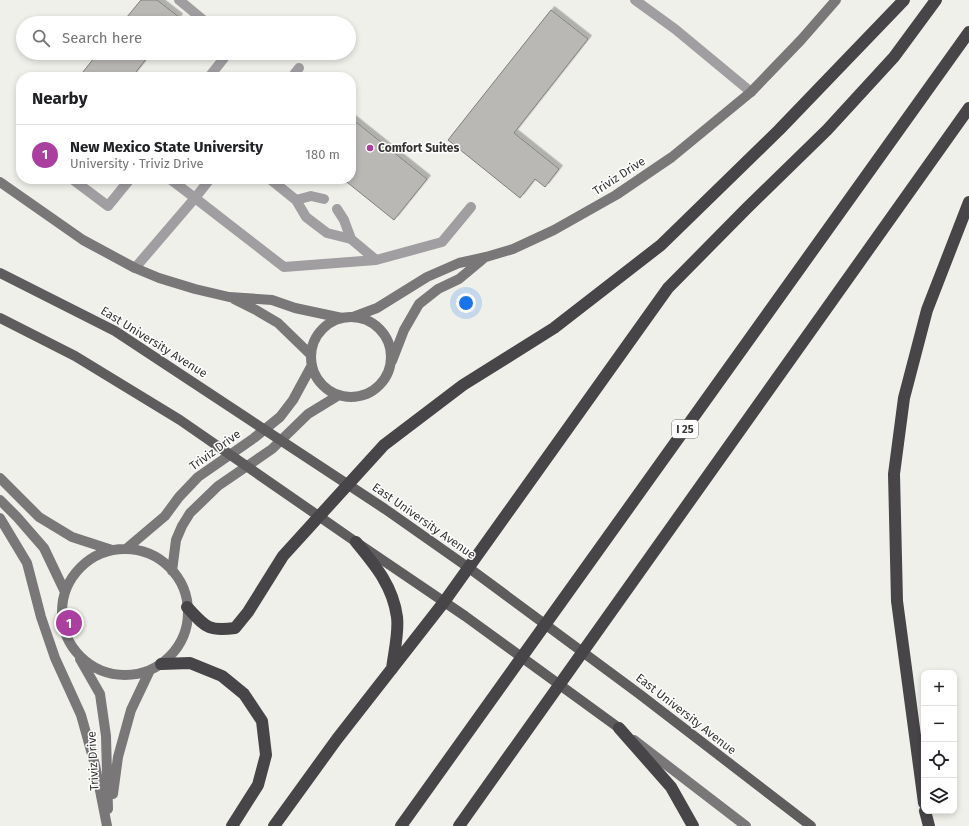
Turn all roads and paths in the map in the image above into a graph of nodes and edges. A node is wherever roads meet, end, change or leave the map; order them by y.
1 (179, 0) edge
2 (635, 0) edge
3 (836, 0) edge
4 (904, 0) edge
5 (936, 0) edge
6 (198, 16) edge
7 (969, 32) edge
8 (222, 60) edge
9 (299, 68) dead end
10 (213, 72) edge
11 (296, 72) edge
12 (751, 92) junction
13 (969, 108) edge
14 (0, 182) edge
15 (79, 184) edge
16 (124, 184) edge
17 (177, 184) edge
18 (206, 184) edge
19 (276, 184) edge
20 (195, 198) junction
21 (324, 199) dead end
22 (296, 200) junction
23 (969, 202) edge
24 (471, 207) dead end
25 (336, 209) dead end
26 (350, 239) junction
27 (486, 257) junction
28 (376, 260) junction
29 (135, 268) junction
30 (0, 273) edge
31 (229, 297) junction
32 (353, 317) junction
33 (0, 318) edge
34 (342, 318) junction
35 (312, 360) junction
36 (390, 369) junction
37 (339, 395) junction
38 (0, 478) edge
39 (0, 500) edge
40 (0, 518) edge
41 (356, 542) junction
42 (126, 549) junction
43 (112, 550) junction
44 (469, 568) junction
45 (172, 571) junction
46 (65, 592) junction
47 (444, 602) junction
48 (187, 607) junction
49 (77, 654) junction
50 (161, 664) junction
51 (392, 669) junction
52 (150, 670) junction
53 (618, 728) junction
54 (921, 782) edge
55 (926, 814) edge
56 (108, 826) edge
57 (232, 826) edge
58 (274, 826) edge
59 (401, 826) edge
60 (459, 826) edge
61 (693, 826) edge
62 (746, 826) edge
63 (811, 826) edge
64 (929, 826) edge

1 - 6 street
2 - 12 street
3 - 12 street, Triviz Drive
4 - 48 highway
5 - 44 highway
7 - 59 highway, I 25
8 - 10 street
9 - 11 street
12 - 27 street, Triviz Drive
13 - 60 highway
14 - 29 street
15 - 16 street
17 - 20 street
18 - 20 street
19 - 22 street
20 - 28 street
20 - 29 street
21 - 22 street
22 - 26 street
23 - 54 highway
24 - 28 street
25 - 26 street
26 - 28 street
27 - 32 street, Triviz Drive
27 - 36 street, Triviz Drive
29 - 31 street
30 - 44 main road, East University Avenue
31 - 34 street
31 - 35 street
32 - 34 street
32 - 36 street
33 - 41 main road
34 - 35 street
35 - 37 street
35 - 42 street, Triviz Drive
36 - 37 street
37 - 45 street
38 - 43 street
39 - 46 street
40 - 56 street
41 - 47 main road
41 - 51 highway
42 - 43 street
42 - 45 street
43 - 46 street
44 - 47 highway
44 - 63 main road, East University Avenue
45 - 48 street
46 - 49 street
47 - 51 highway
47 - 53 main road
48 - 50 street
49 - 52 street
49 - 56 street, Triviz Drive
50 - 52 street
50 - 57 highway
51 - 58 highway
52 - 56 street, Triviz Drive
53 - 61 highway
53 - 62 street
55 - 64 highway

